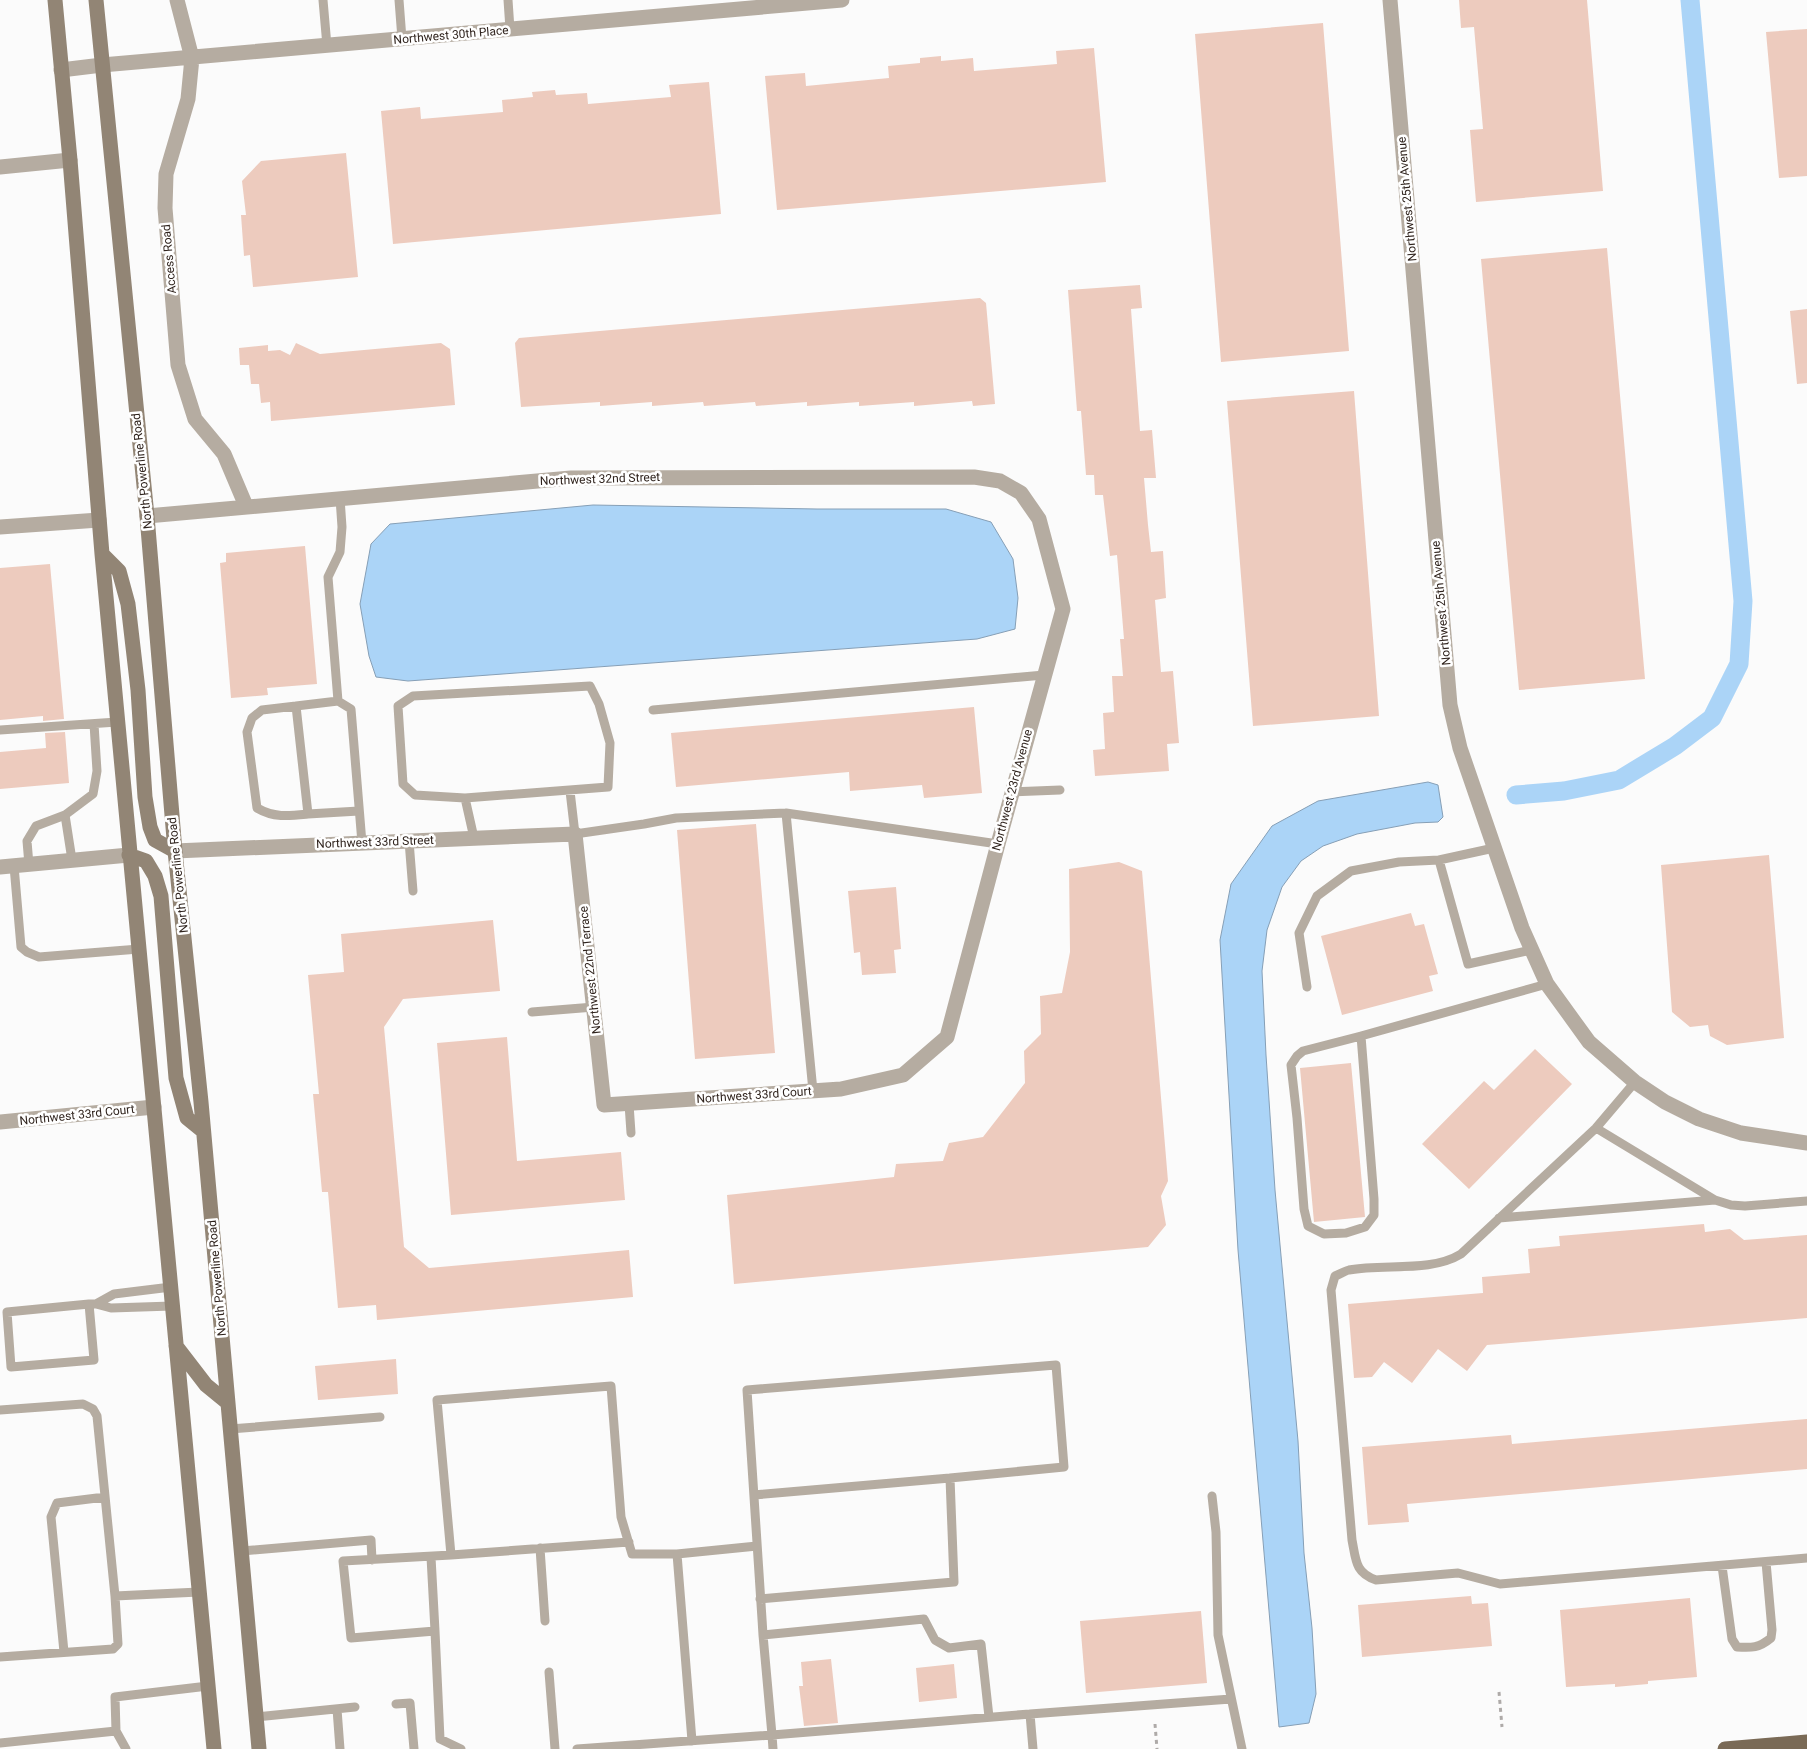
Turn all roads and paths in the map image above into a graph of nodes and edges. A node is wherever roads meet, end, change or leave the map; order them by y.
1 (55, 0) edge
2 (96, 0) edge
3 (177, 0) edge
4 (323, 0) edge
5 (399, 0) edge
6 (508, 0) edge
7 (842, 0) edge
8 (1390, 0) edge
9 (510, 29) junction
10 (402, 39) junction
11 (327, 46) junction
12 (192, 58) junction
13 (102, 65) junction
14 (61, 70) junction
15 (70, 160) junction
16 (0, 166) edge
17 (1021, 493) joint
18 (340, 498) junction
19 (246, 506) junction
20 (147, 516) junction
21 (99, 520) junction
22 (0, 527) edge
23 (102, 554) junction
24 (1044, 675) junction
25 (338, 700) junction
26 (296, 706) junction
27 (653, 710) dead end
28 (117, 722) junction
29 (94, 724) junction
30 (0, 730) edge
31 (1060, 790) dead end
32 (570, 791) junction
33 (1012, 792) junction
34 (465, 798) junction
35 (359, 811) junction
36 (786, 813) junction
37 (308, 814) junction
38 (66, 815) junction
39 (575, 834) junction
40 (474, 838) junction
41 (409, 841) junction
42 (362, 843) junction
43 (998, 844) junction
44 (1494, 848) junction
45 (175, 851) junction
46 (129, 855) junction
47 (72, 860) junction
48 (1439, 860) junction
49 (14, 866) edge
50 (413, 891) dead end
51 (138, 949) junction
52 (1531, 950) junction
53 (1547, 984) junction
54 (1307, 987) dead end
55 (594, 1007) junction
56 (532, 1012) dead end
57 (1361, 1036) junction
58 (903, 1075) joint
59 (1635, 1082) junction
60 (813, 1091) junction
61 (629, 1104) junction
62 (604, 1105) joint
63 (154, 1107) junction
64 (0, 1122) edge
65 (1596, 1128) junction
66 (204, 1131) junction
67 (631, 1134) dead end
68 (1807, 1143) edge
69 (1715, 1200) junction
70 (1807, 1201) edge
71 (1499, 1218) junction
72 (171, 1287) junction
73 (92, 1304) junction
74 (172, 1306) junction
75 (176, 1346) junction
76 (228, 1403) junction
77 (0, 1410) edge
78 (380, 1417) dead end
79 (230, 1429) junction
80 (950, 1478) junction
81 (754, 1495) junction
82 (1212, 1496) dead end
83 (105, 1497) junction
84 (628, 1542) junction
85 (757, 1546) junction
86 (540, 1548) junction
87 (242, 1551) junction
88 (678, 1554) junction
89 (452, 1555) junction
90 (431, 1557) junction
91 (1807, 1558) edge
92 (372, 1560) junction
93 (1766, 1562) junction
94 (1722, 1566) junction
95 (199, 1592) junction
96 (115, 1596) junction
97 (760, 1599) junction
98 (545, 1620) dead end
99 (435, 1631) junction
100 (763, 1635) junction
101 (64, 1652) junction
102 (0, 1657) edge
103 (549, 1672) dead end
104 (208, 1686) junction
105 (1499, 1692) dead end
106 (1231, 1699) junction
107 (396, 1704) dead end
108 (355, 1708) dead end
109 (337, 1709) junction
110 (1030, 1714) junction
111 (256, 1717) junction
112 (989, 1717) junction
113 (1155, 1724) dead end
114 (1502, 1727) dead end
115 (116, 1732) junction
116 (772, 1735) junction
117 (692, 1741) junction
118 (1807, 1742) edge
119 (0, 1743) edge
120 (126, 1749) edge
121 (214, 1749) edge
122 (259, 1749) edge
123 (340, 1749) edge
124 (414, 1749) edge
125 (461, 1749) edge
126 (555, 1749) edge
127 (577, 1749) edge
128 (773, 1749) edge
129 (1033, 1749) edge
130 (1157, 1749) edge
131 (1242, 1749) edge
132 (1724, 1749) edge

1 - 14 main road
2 - 13 main road, North Powerline Road
3 - 12 street, Access Road
4 - 11 lane
5 - 10 lane
6 - 9 lane
7 - 9 street, Northwest 30th Place
8 - 44 street, Northwest 25th Avenue
9 - 10 street, Northwest 30th Place
10 - 11 street, Northwest 30th Place
11 - 12 street, Northwest 30th Place
12 - 13 street, Northwest 30th Place
12 - 19 street, Access Road
13 - 14 street, Northwest 30th Place
13 - 20 main road, North Powerline Road
14 - 15 main road
15 - 16 street
15 - 21 main road
17 - 18 street, Northwest 32nd Street
17 - 24 street, Northwest 23rd Avenue
18 - 19 street, Northwest 32nd Street
18 - 25 lane
19 - 20 street, Northwest 32nd Street
20 - 45 main road, North Powerline Road
21 - 22 street
21 - 23 main road
23 - 28 main road
23 - 45 main road
24 - 27 lane
24 - 33 street, Northwest 23rd Avenue
25 - 26 lane
25 - 35 lane
26 - 37 lane
26 - 37 lane
28 - 29 lane
28 - 46 main road
29 - 30 lane
29 - 38 lane
31 - 33 lane
32 - 34 lane
32 - 34 lane
32 - 39 lane
33 - 43 street, Northwest 23rd Avenue
34 - 40 lane
35 - 37 lane
35 - 42 lane
36 - 39 lane
36 - 43 lane
36 - 60 lane
38 - 47 lane
38 - 49 lane
39 - 40 street, Northwest 33rd Street
39 - 55 street, Northwest 22nd Terrace
40 - 41 street, Northwest 33rd Street
41 - 42 street, Northwest 33rd Street
41 - 50 lane
42 - 45 street, Northwest 33rd Street
43 - 58 street, Northwest 23rd Avenue
44 - 48 lane
44 - 52 street, Northwest 25th Avenue
45 - 66 main road, North Powerline Road
46 - 47 street
46 - 51 main road
46 - 66 main road
47 - 49 street
48 - 52 lane
48 - 54 lane
49 - 51 lane
51 - 63 main road
52 - 53 street, Northwest 25th Avenue
53 - 57 lane
53 - 59 street, Northwest 25th Avenue
55 - 56 lane
55 - 62 street, Northwest 22nd Terrace
57 - 57 lane
58 - 60 street, Northwest 33rd Court
59 - 65 lane
59 - 68 street, Northwest 25th Avenue
60 - 61 street, Northwest 33rd Court
61 - 62 street, Northwest 33rd Court
61 - 67 lane
63 - 64 street, Northwest 33rd Court
63 - 72 main road
65 - 69 lane
65 - 71 lane
66 - 76 main road, North Powerline Road
69 - 70 lane
69 - 71 lane
71 - 94 lane
72 - 73 lane
72 - 74 main road
73 - 73 lane
73 - 74 lane
74 - 75 main road
75 - 76 main road
75 - 95 main road
76 - 79 main road, North Powerline Road
77 - 83 lane
78 - 79 lane
79 - 87 main road, North Powerline Road
80 - 81 lane
80 - 81 lane
80 - 97 lane
81 - 85 lane
82 - 106 lane
83 - 96 lane
83 - 101 lane
84 - 86 lane
84 - 88 lane
84 - 89 lane
85 - 88 lane
85 - 97 lane
86 - 89 lane
86 - 98 lane
87 - 92 lane
87 - 111 main road, North Powerline Road
88 - 117 lane
89 - 90 lane
90 - 92 lane
90 - 99 lane
91 - 93 lane
92 - 99 lane
93 - 94 lane
93 - 94 lane
95 - 96 lane
95 - 104 main road
96 - 101 lane
97 - 100 lane
99 - 125 lane
100 - 112 lane
100 - 116 lane
101 - 102 lane
103 - 126 lane
104 - 115 lane
104 - 121 main road
105 - 114 path
106 - 110 lane
106 - 131 lane
107 - 124 lane
108 - 109 lane
109 - 111 lane
109 - 123 lane
110 - 112 lane
110 - 129 lane
111 - 122 main road, North Powerline Road
112 - 116 lane
113 - 130 path
115 - 119 lane
115 - 120 lane
116 - 117 lane
116 - 128 lane
117 - 127 lane
118 - 132 main road

